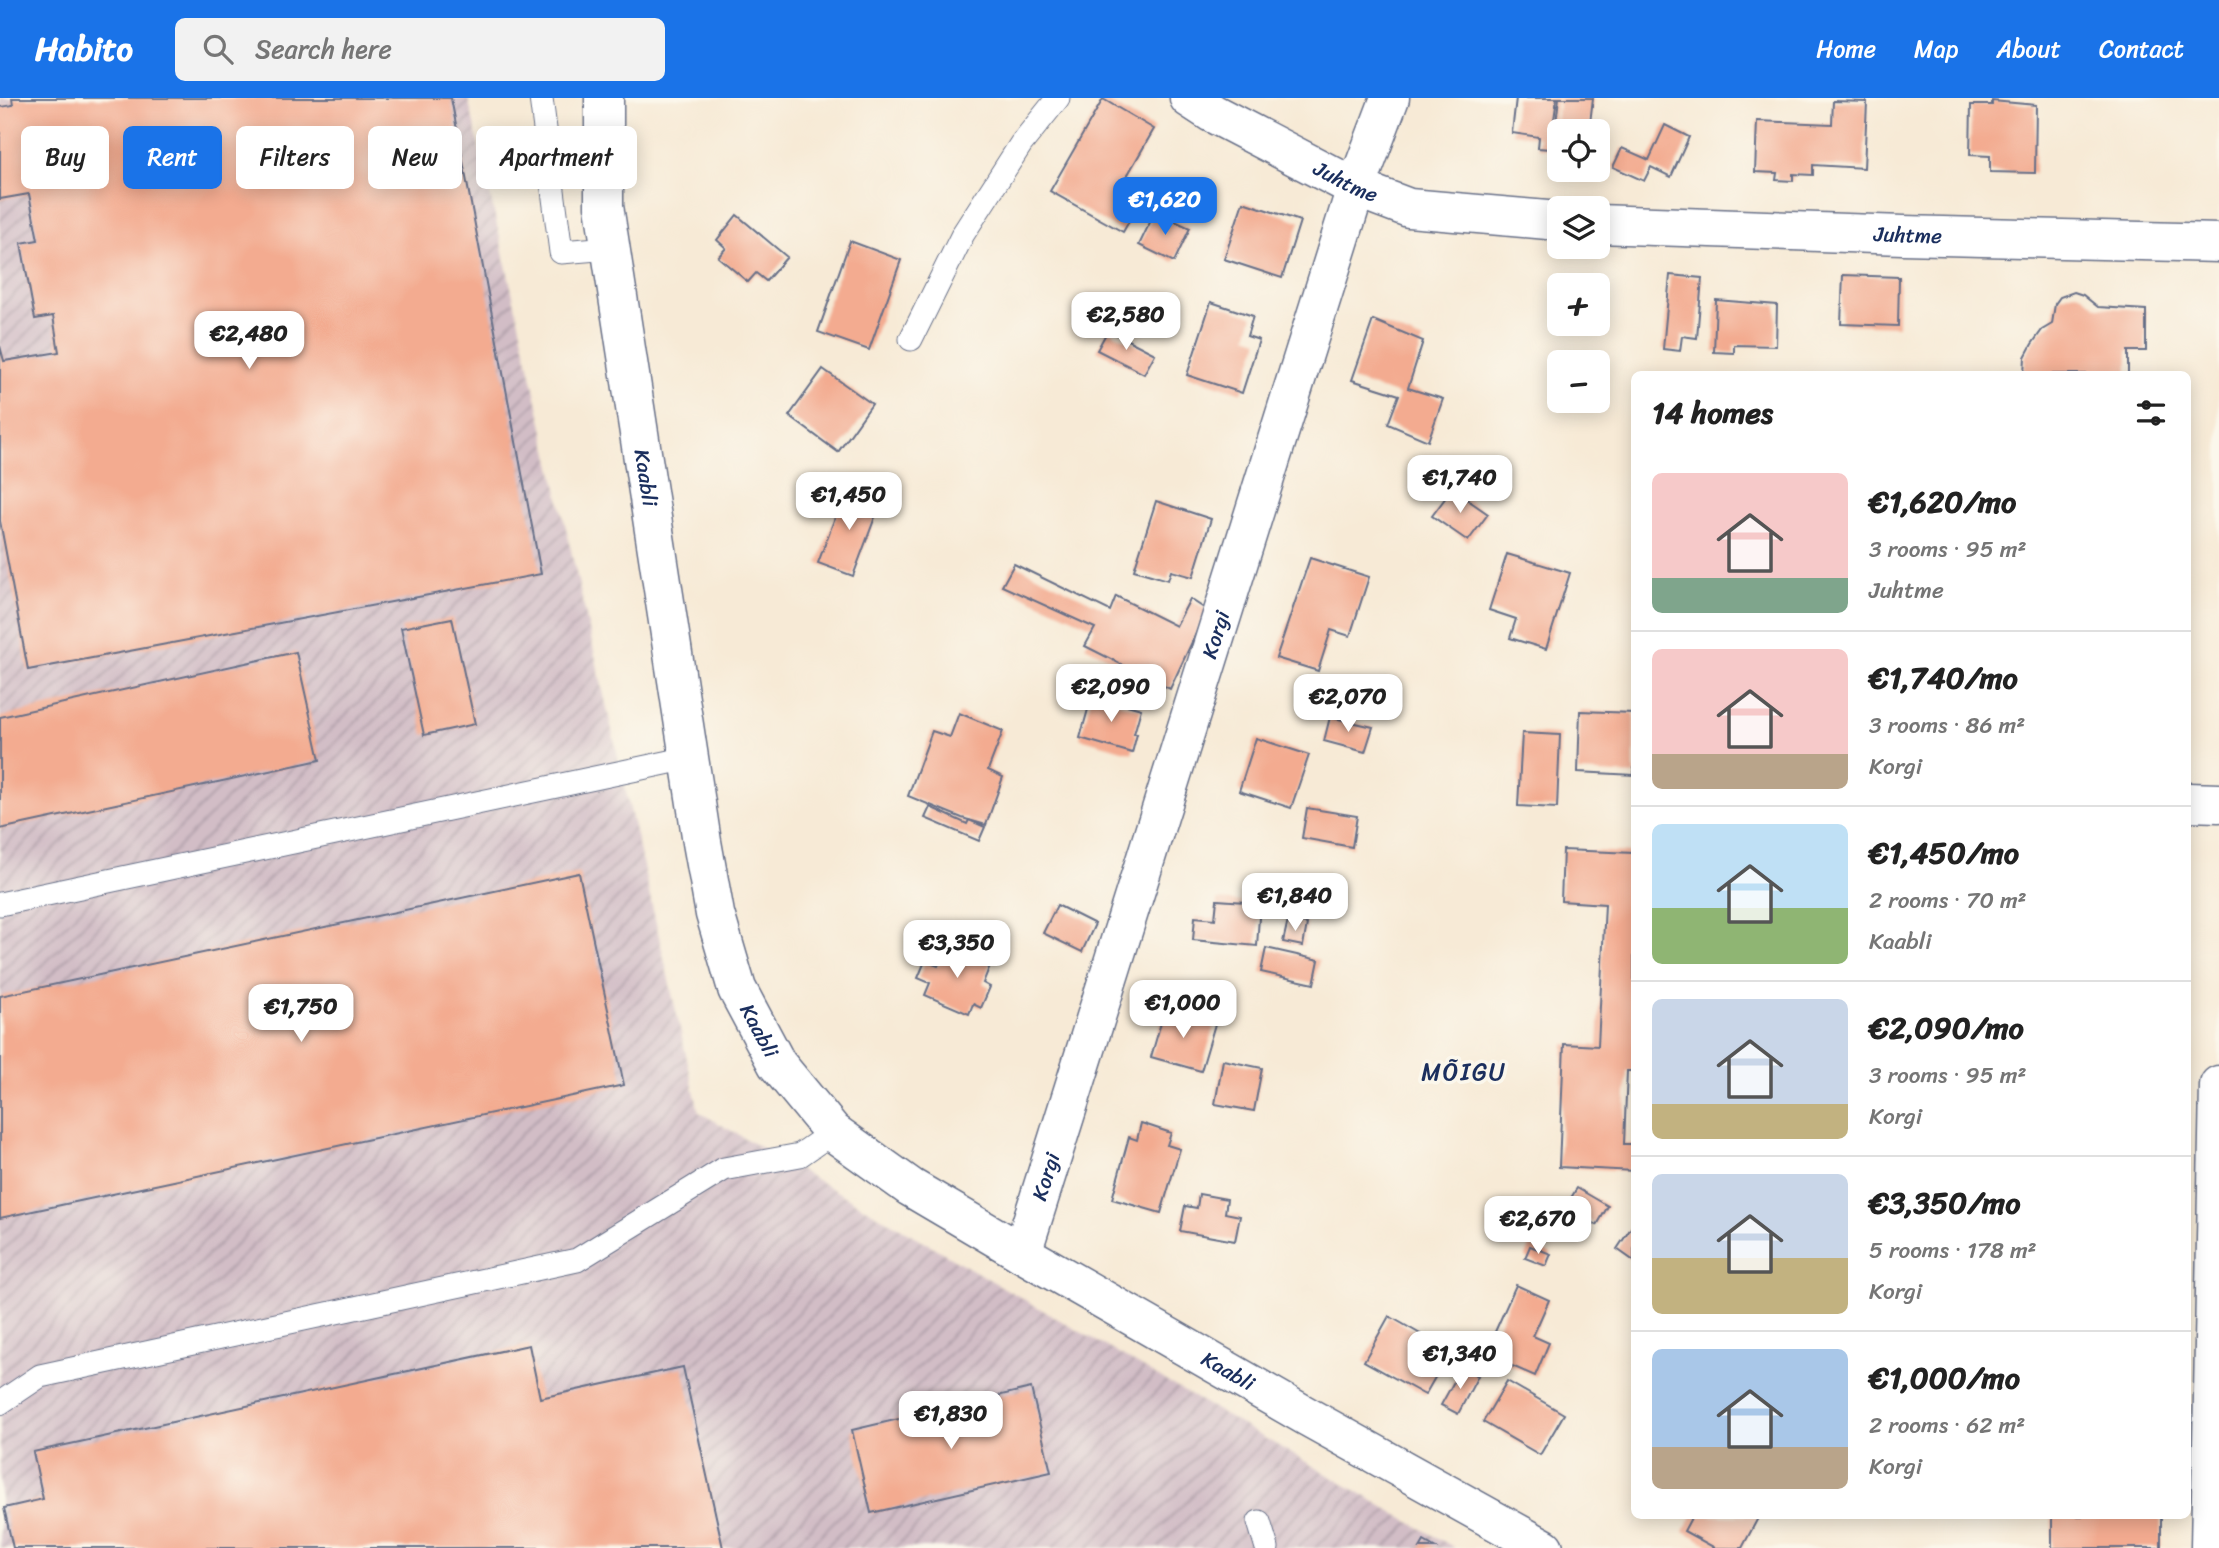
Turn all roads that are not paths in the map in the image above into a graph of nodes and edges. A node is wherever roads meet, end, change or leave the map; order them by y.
1 (541, 98) edge
2 (604, 98) edge
3 (1058, 98) edge
4 (1189, 98) edge
5 (1390, 98) edge
6 (1356, 188) junction
7 (1547, 219) edge
8 (1610, 224) edge
9 (2219, 243) edge
10 (610, 248) junction
11 (911, 339) dead end
12 (689, 758) junction
13 (2191, 802) edge
14 (2219, 803) edge
15 (0, 904) edge
16 (2219, 1085) edge
17 (833, 1132) junction
18 (1022, 1253) junction
19 (0, 1403) edge
20 (1259, 1522) dead end
21 (1267, 1548) edge
22 (1545, 1548) edge
23 (2210, 1548) edge

1 - 10 lane
2 - 10 street, Kaabli
3 - 11 lane
4 - 6 street, Juhtme
5 - 6 street, Korgi
6 - 7 street, Juhtme
6 - 18 street, Korgi
8 - 9 street, Juhtme
10 - 12 street, Kaabli
12 - 15 lane
12 - 17 street, Kaabli
13 - 14 street
16 - 23 street
17 - 18 street, Kaabli
17 - 19 lane
18 - 22 street, Kaabli
20 - 21 lane

